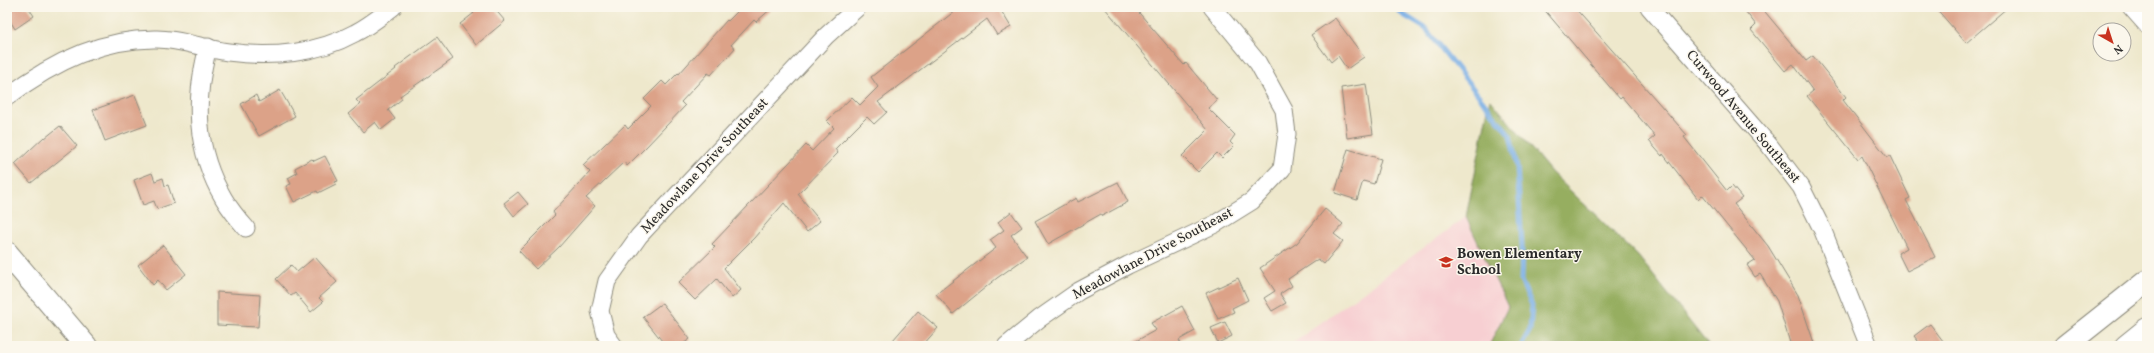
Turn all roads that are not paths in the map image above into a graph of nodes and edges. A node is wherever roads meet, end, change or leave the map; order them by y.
1 (393, 7) edge
2 (858, 7) edge
3 (1212, 7) edge
4 (1649, 7) edge
5 (2131, 7) edge
6 (2147, 26) edge
7 (208, 48) junction
8 (7, 97) edge
9 (246, 228) dead end
10 (7, 253) edge
11 (2147, 281) edge
12 (2147, 329) edge
13 (84, 345) edge
14 (614, 346) edge
15 (1006, 346) edge
16 (1869, 346) edge
17 (2065, 346) edge
18 (2126, 346) edge

1 - 7 street
2 - 14 street, Meadowlane Drive Southeast
3 - 15 street, Meadowlane Drive Southeast
4 - 16 street, Curwood Avenue Southeast
5 - 6 street
7 - 8 street
7 - 9 street
10 - 13 main road
11 - 17 main road
12 - 18 main road

